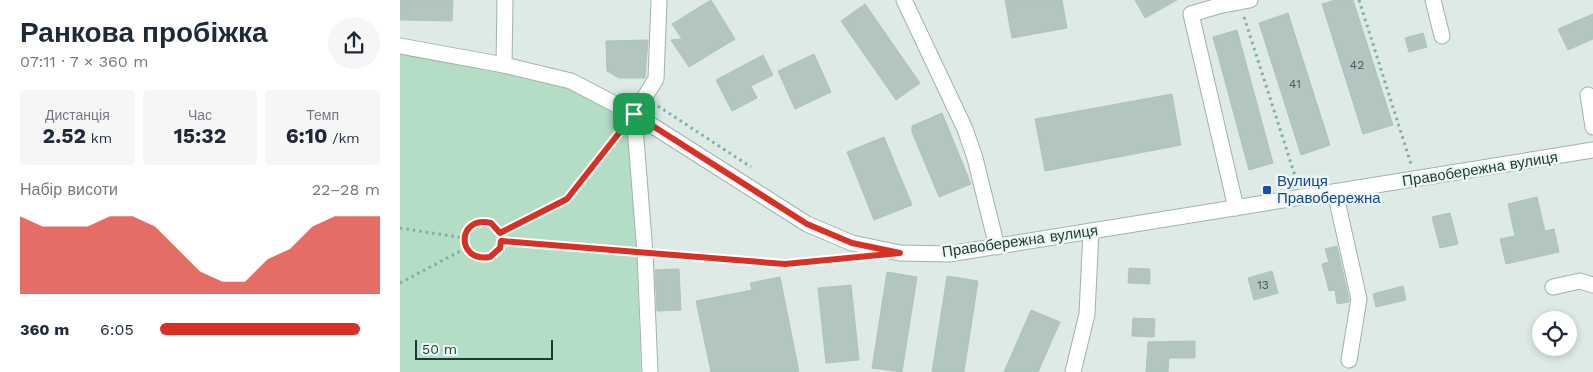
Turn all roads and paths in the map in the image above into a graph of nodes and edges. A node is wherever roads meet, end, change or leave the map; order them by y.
1 (505, 0) edge
2 (659, 0) edge
3 (904, 0) edge
4 (1359, 0) edge
5 (1432, 0) edge
6 (1245, 1) edge
7 (1217, 3) edge
8 (1442, 36) dead end
9 (400, 46) edge
10 (504, 65) junction
11 (1588, 95) dead end
12 (634, 114) junction
13 (1593, 127) edge
14 (1593, 150) edge
15 (1416, 179) junction
16 (1335, 192) junction
17 (1302, 197) junction
18 (1236, 208) junction
19 (400, 228) edge
20 (1091, 231) junction
21 (500, 233) junction
22 (464, 238) junction
23 (501, 241) junction
24 (997, 246) junction
25 (466, 248) junction
26 (645, 252) junction
27 (852, 257) dead end
28 (400, 283) edge
29 (1593, 285) edge
30 (1553, 287) dead end
31 (1350, 360) dead end
32 (650, 372) edge
33 (1073, 372) edge

1 - 10 street
2 - 12 street
3 - 24 street
4 - 15 path
5 - 8 street
6 - 7 street
6 - 17 path
7 - 18 street
9 - 10 street, Правобережна вулиця
10 - 12 street, Правобережна вулиця
11 - 13 street
12 - 21 path
12 - 24 street, Правобережна вулиця
12 - 26 street
14 - 15 street, Правобережна вулиця
15 - 16 street, Правобережна вулиця
16 - 17 street, Правобережна вулиця
16 - 31 street
17 - 18 street, Правобережна вулиця
18 - 20 street, Правобережна вулиця
19 - 22 path
20 - 24 street, Правобережна вулиця
20 - 33 street
21 - 22 path
21 - 23 path
22 - 25 path
23 - 25 path
23 - 26 path
25 - 28 path
26 - 27 path
26 - 32 street
29 - 30 street

